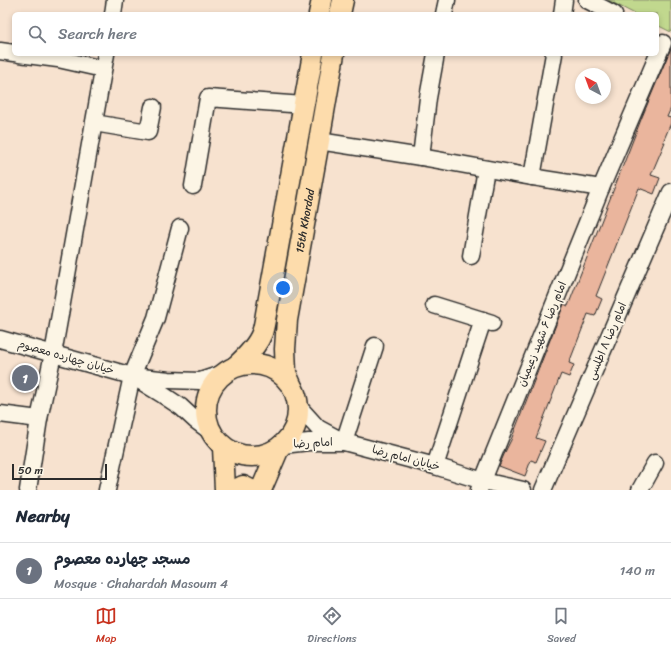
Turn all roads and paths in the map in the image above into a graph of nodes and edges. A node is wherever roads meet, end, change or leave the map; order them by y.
1 (115, 0) edge
2 (322, 0) edge
3 (343, 0) edge
4 (447, 0) edge
5 (564, 0) edge
6 (587, 0) edge
7 (112, 12) edge
8 (319, 12) edge
9 (340, 12) edge
10 (444, 12) edge
11 (562, 12) edge
12 (610, 12) edge
13 (664, 43) edge
14 (0, 51) edge
15 (12, 53) edge
16 (659, 55) edge
17 (35, 56) edge
18 (313, 56) edge
19 (334, 56) edge
20 (436, 56) edge
21 (554, 56) edge
22 (658, 56) edge
23 (104, 61) edge
24 (304, 105) junction
25 (153, 106) dead end
26 (94, 123) junction
27 (319, 141) junction
28 (421, 157) junction
29 (486, 169) junction
30 (532, 177) junction
31 (193, 186) dead end
32 (601, 188) junction
33 (671, 192) edge
34 (180, 228) dead end
35 (471, 256) dead end
36 (434, 304) dead end
37 (0, 339) edge
38 (375, 346) dead end
39 (53, 354) junction
40 (230, 370) junction
41 (132, 376) junction
42 (292, 386) junction
43 (299, 407) junction
44 (0, 414) edge
45 (39, 419) junction
46 (210, 431) junction
47 (344, 442) junction
48 (223, 447) junction
49 (281, 447) junction
50 (654, 463) dead end
51 (435, 466) junction
52 (481, 485) edge
53 (28, 490) edge
54 (107, 490) edge
55 (225, 490) edge
56 (235, 490) edge
57 (251, 490) edge
58 (261, 490) edge
59 (523, 490) edge
60 (543, 490) edge
61 (640, 490) edge

1 - 7 street
2 - 8 main road
3 - 9 main road
4 - 10 street
5 - 11 street
6 - 12 street
13 - 16 street, امام رضا ۶ شهید زعیمیان
14 - 15 street
17 - 23 street
18 - 24 main road, 15th Khordad
19 - 27 main road, 15th Khordad
20 - 28 street
21 - 30 street
22 - 32 street, امام رضا ۶ شهید زعیمیان
23 - 26 street
24 - 31 street
24 - 40 main road, 15th Khordad
25 - 26 street
26 - 39 street
27 - 28 street
27 - 42 main road, 15th Khordad
28 - 29 street
29 - 30 street
29 - 35 street
30 - 32 street
32 - 52 street, امام رضا ۶ شهید زعیمیان
33 - 60 street, امام رضا ۸ اطلسی
34 - 41 street
36 - 51 street
37 - 39 street, خیابان چهارده معصوم
38 - 47 street
39 - 41 street, خیابان چهارده معصوم
39 - 45 street
40 - 41 street
40 - 42 main road
40 - 46 main road
41 - 46 street
41 - 54 street
42 - 43 main road
43 - 47 street, خیابان امام رضا
43 - 49 main road
44 - 45 street
45 - 53 street
46 - 48 main road
47 - 49 street, امام رضا
47 - 51 street, خیابان امام رضا
48 - 49 main road
48 - 55 main road
49 - 58 main road
50 - 61 street
51 - 52 street, خیابان امام رضا
52 - 59 street, خیابان امام رضا
56 - 57 main road

